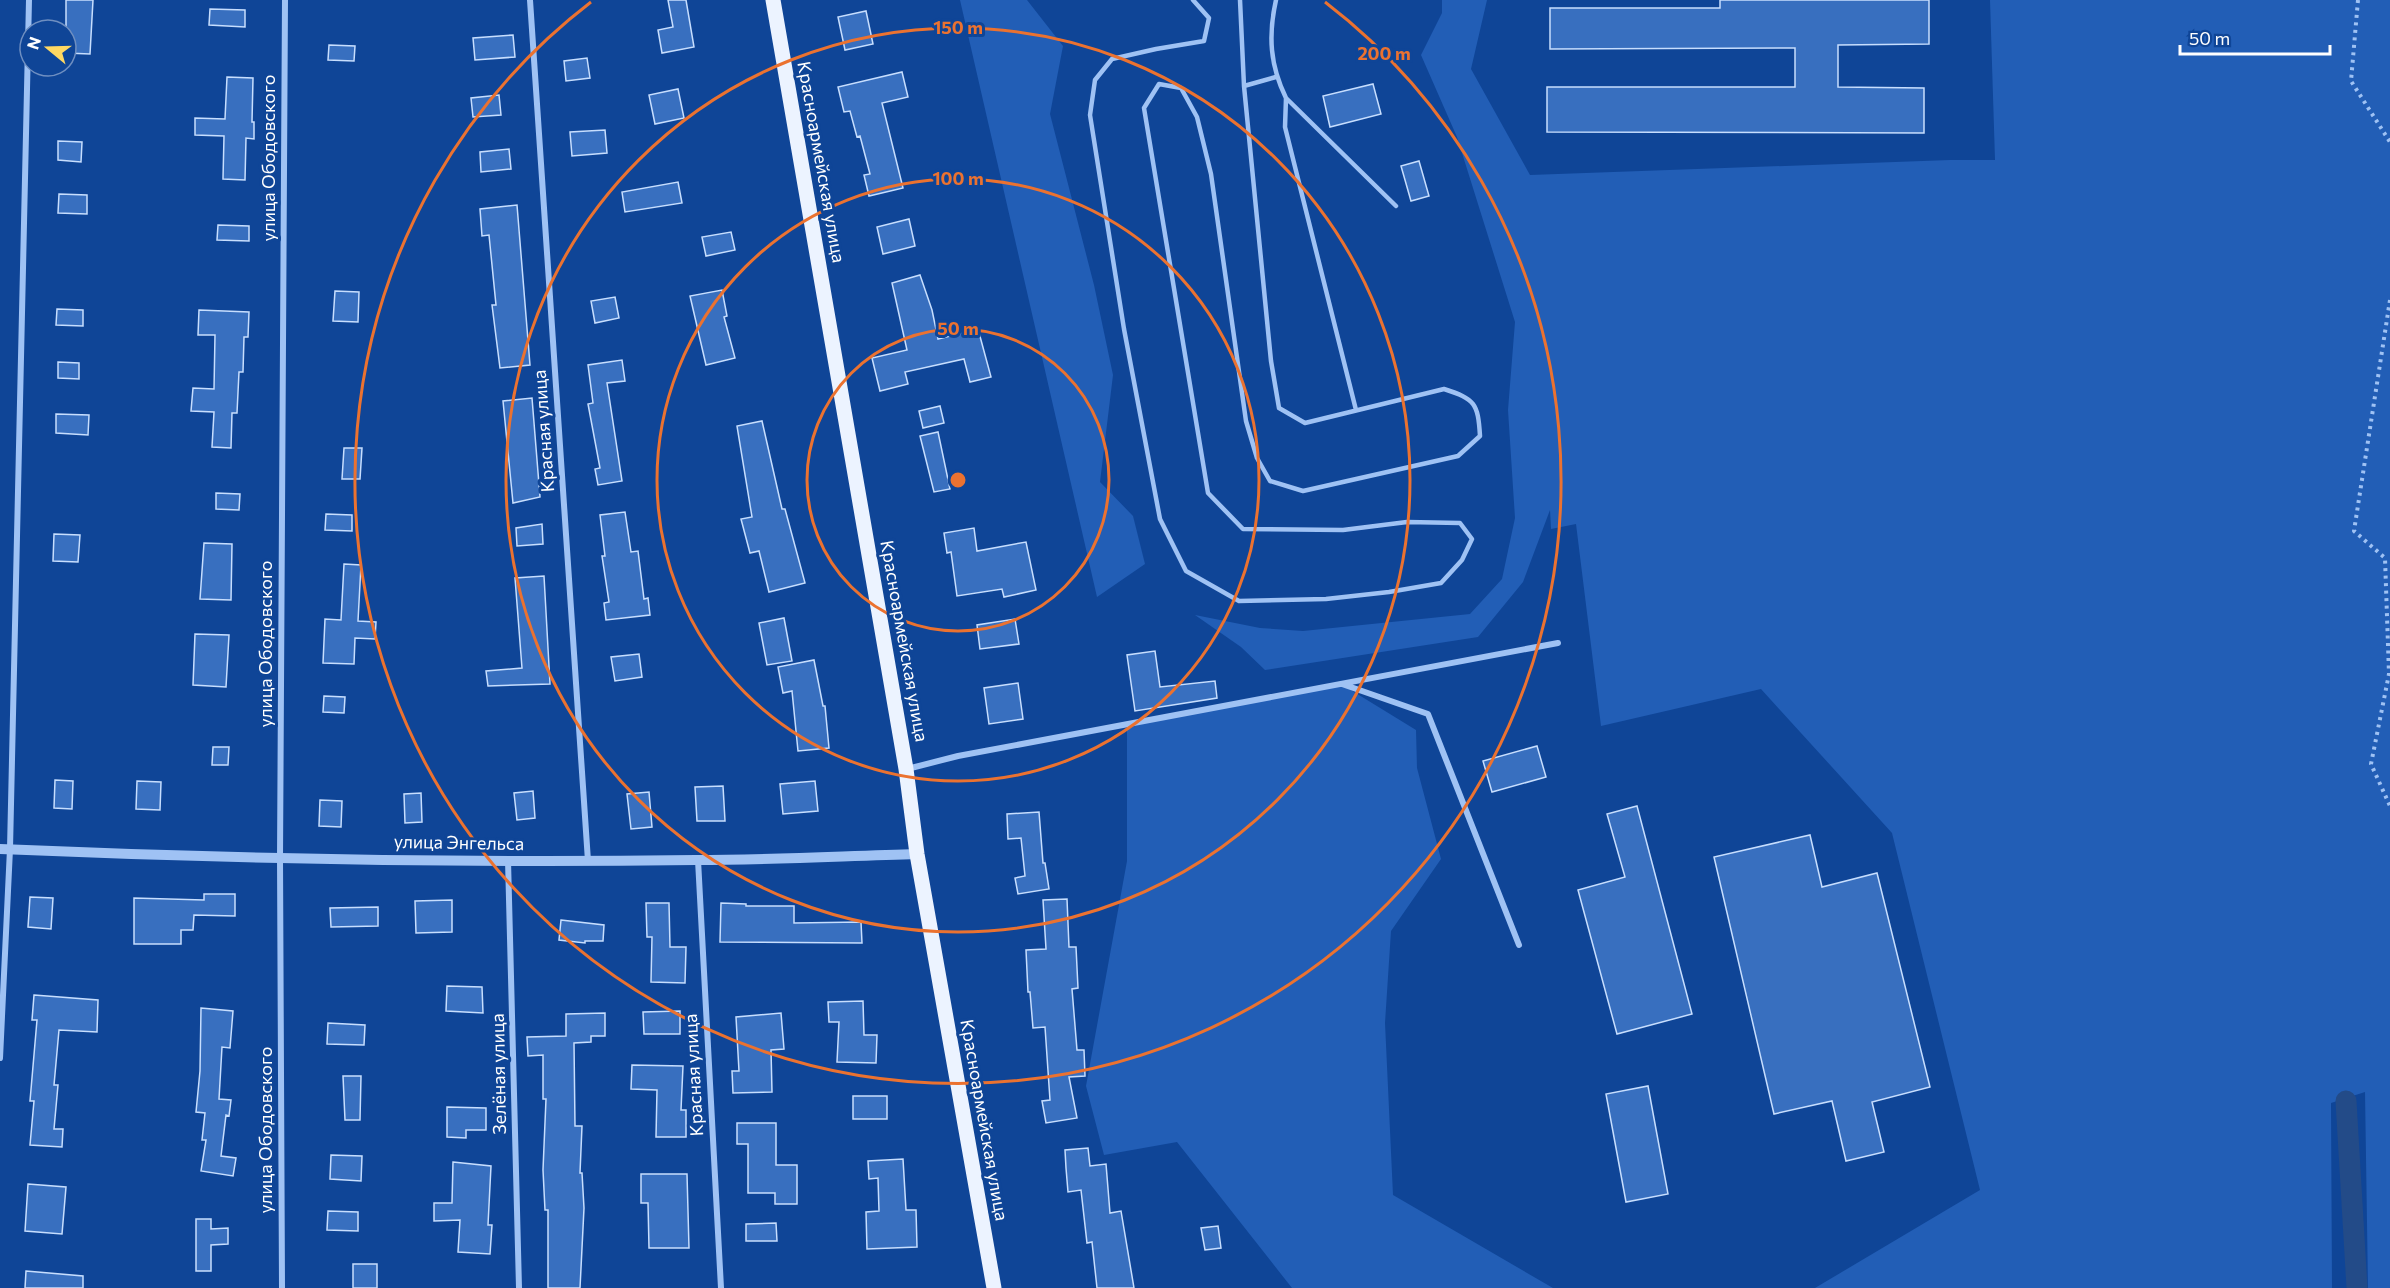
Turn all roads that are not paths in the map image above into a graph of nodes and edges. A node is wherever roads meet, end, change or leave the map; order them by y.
1 (29, 0) edge
2 (285, 0) edge
3 (530, 0) edge
4 (773, 0) edge
5 (1193, 0) edge
6 (1240, 0) edge
7 (1276, 0) edge
8 (1276, 77) junction
9 (1244, 86) junction
10 (1286, 98) junction
11 (1396, 206) dead end
12 (1356, 410) junction
13 (1558, 643) dead end
14 (1341, 684) junction
15 (906, 769) junction
16 (5, 849) edge
17 (917, 854) junction
18 (280, 858) junction
19 (508, 859) junction
20 (698, 860) junction
21 (588, 861) junction
22 (1519, 945) dead end
23 (0, 1058) edge
24 (282, 1288) edge
25 (519, 1288) edge
26 (721, 1288) edge
27 (994, 1288) edge

1 - 16 street
2 - 18 street, улица Ободовского
3 - 21 street, Красная улица
4 - 15 main road, Красноармейская улица
5 - 12 lane
6 - 9 lane
7 - 8 lane
8 - 9 lane
8 - 10 lane
9 - 12 lane
10 - 11 lane
10 - 12 lane
13 - 14 street
14 - 15 street
14 - 22 street
15 - 17 main road, Красноармейская улица
16 - 18 street, улица Энгельса
16 - 23 street
17 - 20 street, улица Энгельса
17 - 27 main road, Красноармейская улица
18 - 19 street, улица Энгельса
18 - 24 street, улица Ободовского
19 - 21 street, улица Энгельса
19 - 25 street, Зелёная улица
20 - 21 street, улица Энгельса
20 - 26 street, Красная улица

